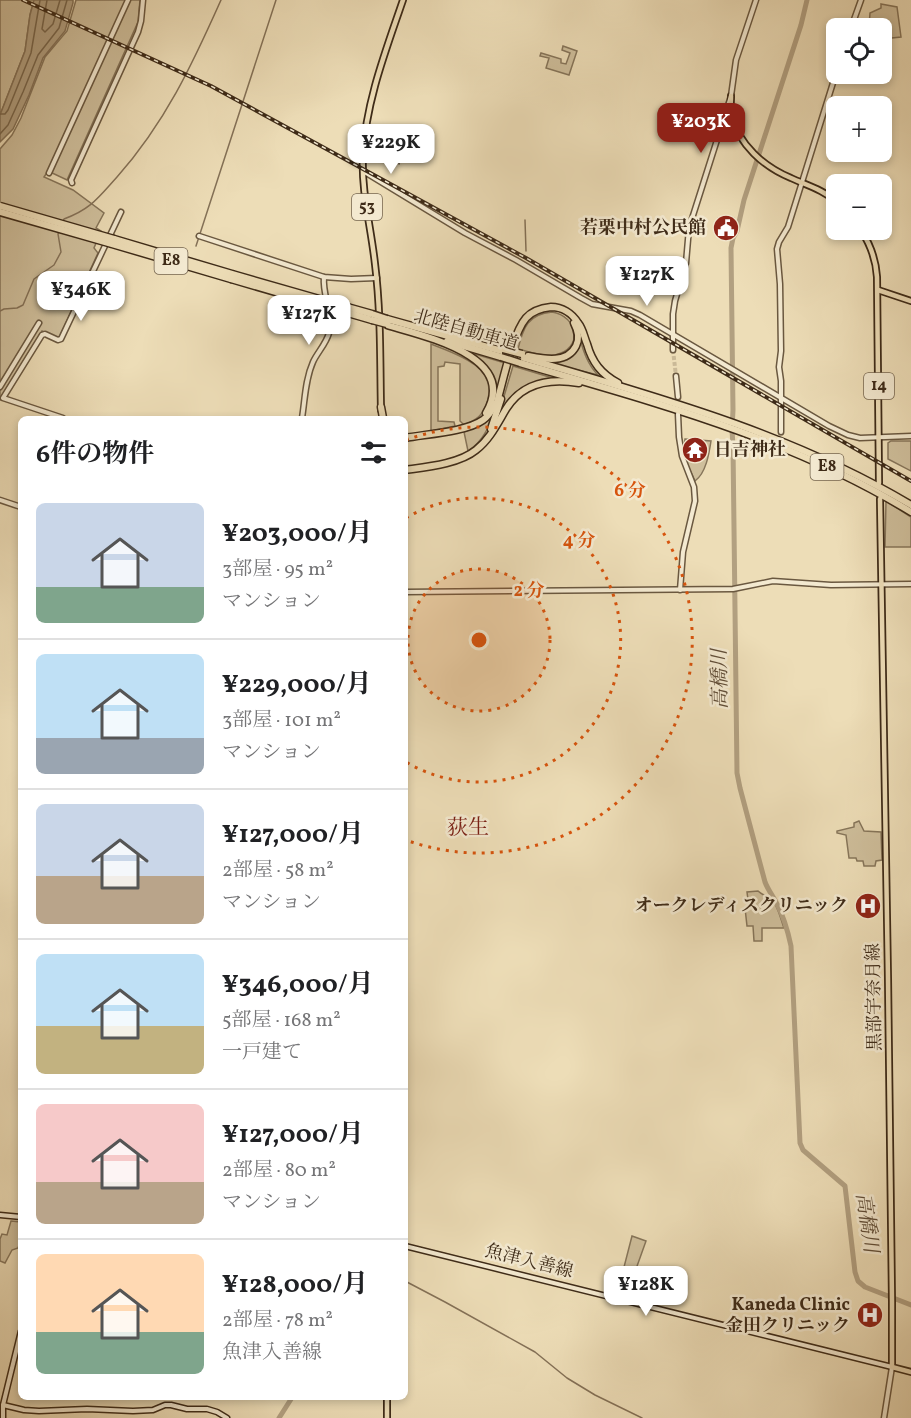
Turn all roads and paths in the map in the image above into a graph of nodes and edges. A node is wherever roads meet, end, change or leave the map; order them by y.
1 (128, 0) edge
2 (143, 0) edge
3 (403, 0) edge
4 (756, 0) edge
5 (861, 0) edge
6 (855, 18) edge
7 (833, 84) edge
8 (731, 96) junction
9 (363, 171) junction
10 (49, 173) dead end
11 (72, 183) dead end
12 (802, 183) junction
13 (826, 195) edge
14 (0, 206) edge
15 (0, 212) edge
16 (121, 212) dead end
17 (199, 236) dead end
18 (867, 240) edge
19 (113, 241) junction
20 (324, 277) junction
21 (377, 278) junction
22 (878, 290) junction
23 (911, 301) edge
24 (340, 308) junction
25 (372, 318) junction
26 (39, 323) dead end
27 (387, 323) junction
28 (673, 333) junction
29 (673, 350) tunnel mouth
30 (502, 352) junction
31 (521, 358) junction
32 (676, 376) tunnel mouth
33 (0, 387) edge
34 (678, 397) dead end
35 (781, 397) junction
36 (644, 399) junction
37 (381, 407) joint
38 (689, 408) junction
39 (678, 414) dead end
40 (57, 416) edge
41 (302, 416) edge
42 (382, 416) edge
43 (727, 424) junction
44 (466, 427) junction
45 (739, 428) junction
46 (781, 432) tunnel mouth
47 (911, 436) edge
48 (879, 437) junction
49 (408, 438) edge
50 (479, 447) junction
51 (408, 469) edge
52 (879, 483) dead end
53 (880, 499) dead end
54 (0, 500) edge
55 (911, 505) edge
56 (18, 506) edge
57 (911, 512) edge
58 (880, 584) junction
59 (911, 584) edge
60 (680, 590) junction
61 (408, 592) edge
62 (0, 1215) edge
63 (18, 1217) edge
64 (408, 1247) edge
65 (18, 1342) edge
66 (892, 1367) junction
67 (911, 1372) edge
68 (387, 1400) edge
69 (1, 1404) edge
70 (2, 1416) edge
71 (227, 1418) edge
72 (387, 1418) edge
73 (884, 1418) edge

1 - 10 street
2 - 11 street
3 - 9 main road, 53
4 - 8 street
5 - 6 street
7 - 12 street
8 - 12 main road
8 - 28 street
9 - 21 main road, 53
9 - 28 street
12 - 13 main road
12 - 35 street
14 - 19 highway, 北陸自動車道 / E8, bridge
15 - 19 highway, 北陸自動車道 / E8, bridge
16 - 40 street
17 - 20 street
18 - 22 main road, 14
19 - 24 highway, 北陸自動車道 / E8, bridge
20 - 21 street
20 - 41 street
21 - 37 main road, 53
22 - 23 main road
22 - 48 main road, 14
24 - 25 highway, 北陸自動車道 / E8
24 - 25 highway, 北陸自動車道 / E8
25 - 27 highway, 北陸自動車道 / E8, bridge
26 - 33 street
27 - 30 highway, 北陸自動車道 / E8
27 - 30 highway, 北陸自動車道 / E8
27 - 44 highway
28 - 29 street
28 - 35 street
30 - 31 highway, 北陸自動車道 / E8, bridge
31 - 36 highway, 北陸自動車道 / E8
31 - 38 highway, 北陸自動車道 / E8
31 - 50 highway
32 - 34 street
35 - 46 street
35 - 48 street
36 - 43 highway, 北陸自動車道 / E8
36 - 50 highway
37 - 42 highway
38 - 43 highway, 北陸自動車道 / E8
38 - 44 highway
39 - 60 street
43 - 45 highway, 北陸自動車道 / E8
44 - 49 highway
45 - 55 highway, 北陸自動車道 / E8
45 - 57 highway, 北陸自動車道 / E8
47 - 48 street
48 - 52 main road, 14
50 - 51 highway
53 - 58 main road, 黒部宇奈月線
54 - 56 street
58 - 59 street
58 - 60 street
58 - 66 main road, 黒部宇奈月線
60 - 61 street
62 - 63 street
64 - 66 street, 魚津入善線
65 - 69 street
66 - 67 main road
66 - 73 street
68 - 72 main road
69 - 70 street
69 - 71 street

